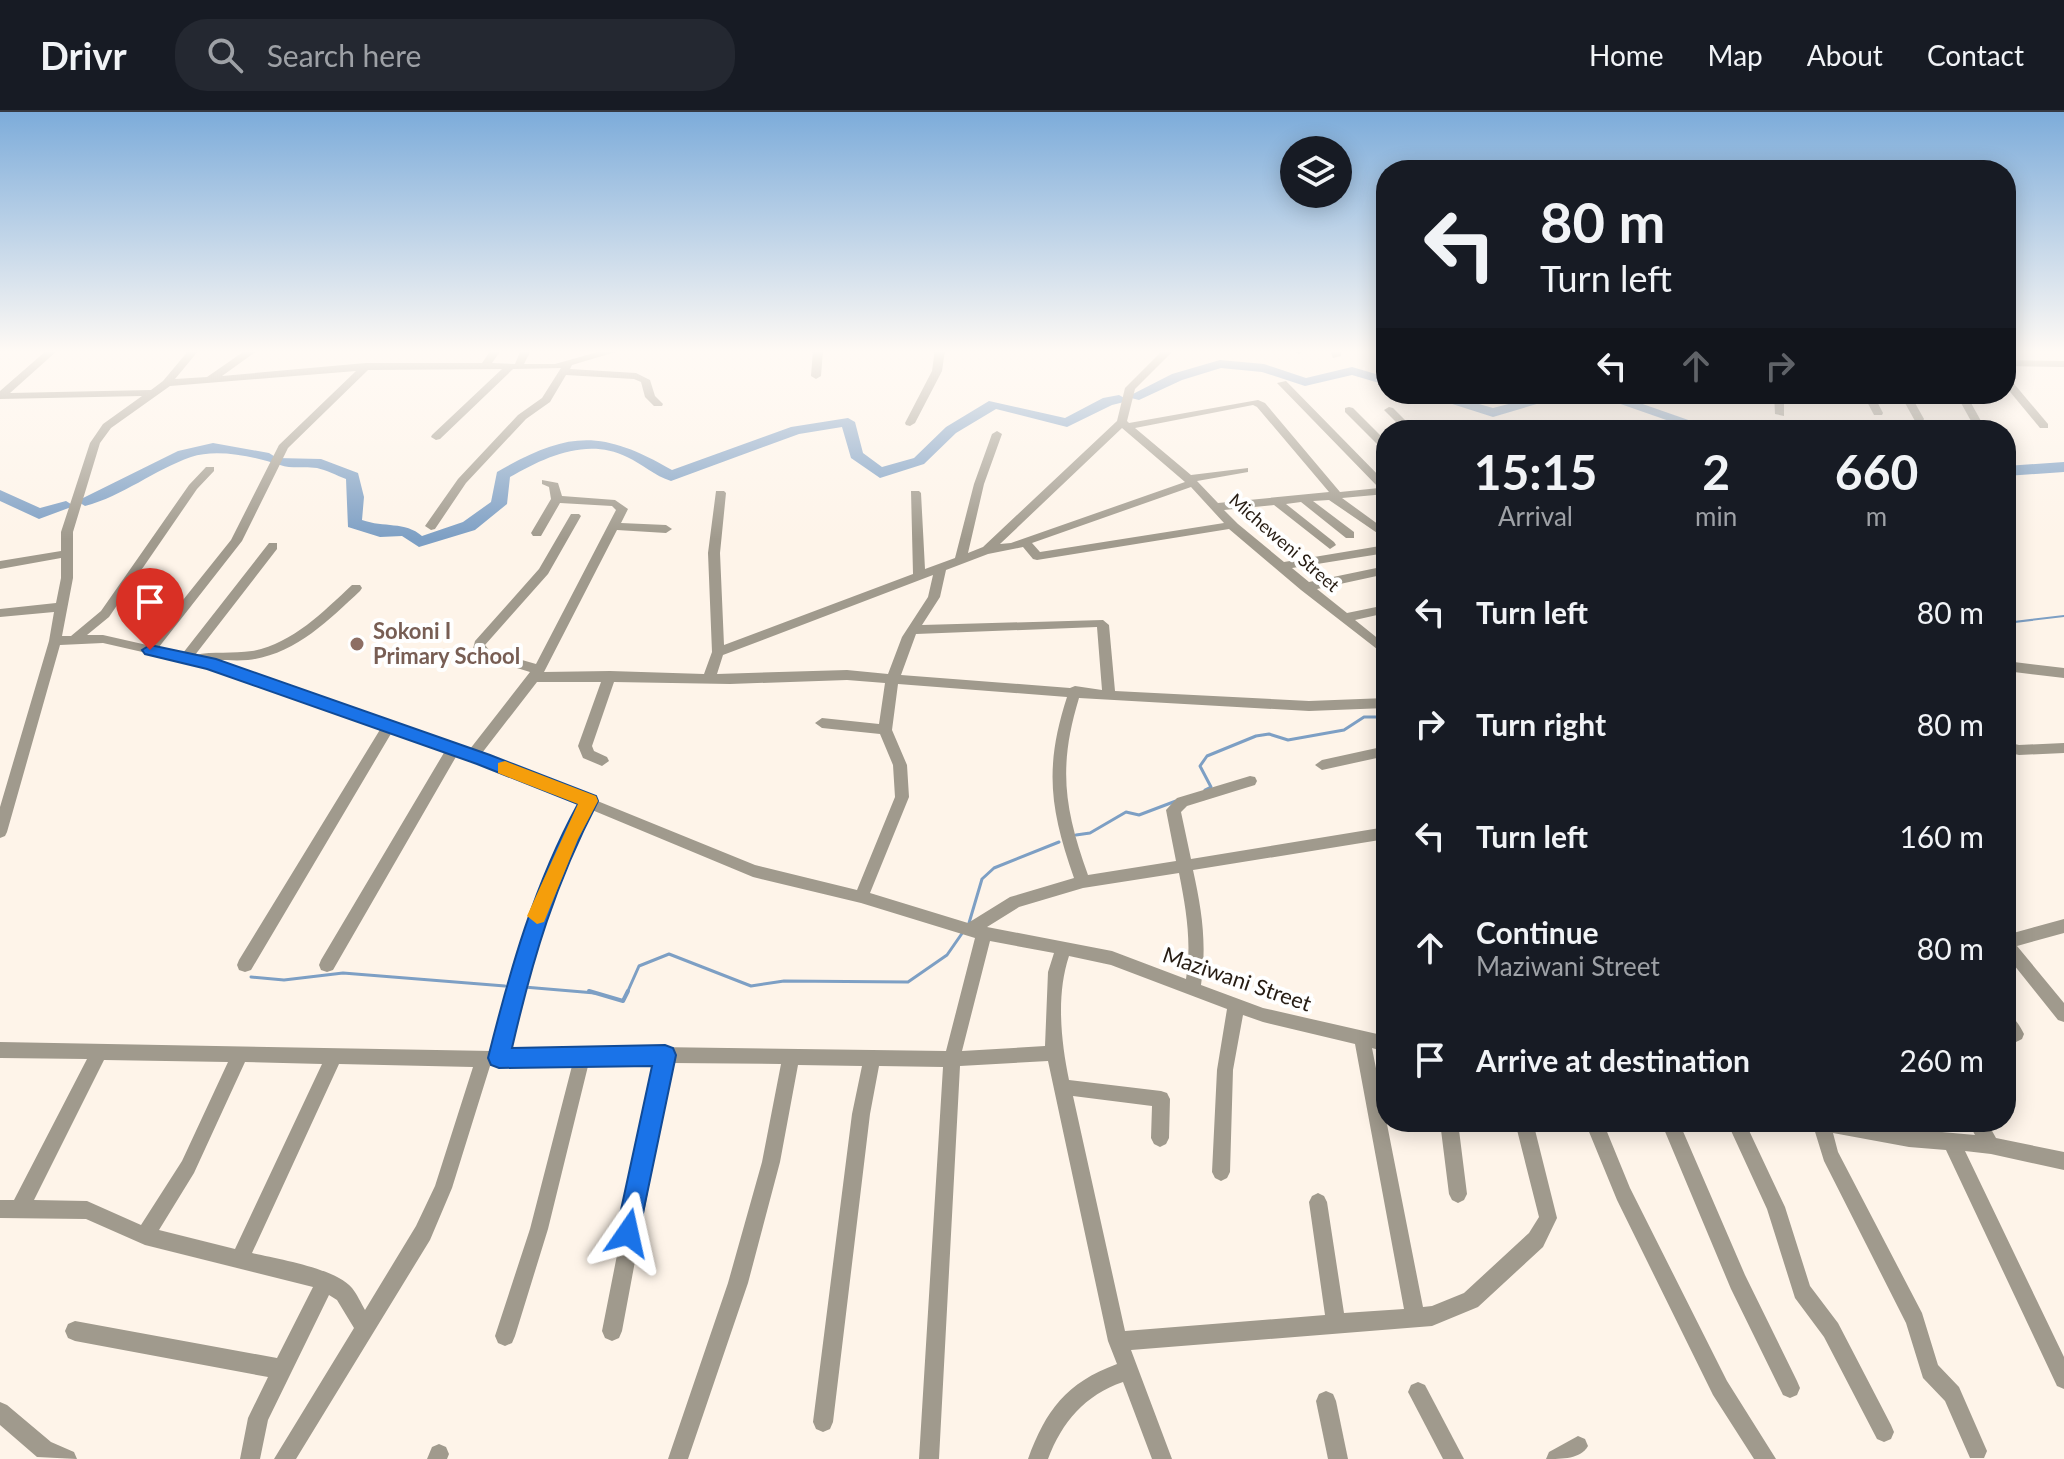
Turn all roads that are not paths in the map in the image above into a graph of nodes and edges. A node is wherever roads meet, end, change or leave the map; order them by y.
1 (127, 413) edge
2 (318, 413) edge
3 (463, 413) edge
4 (528, 413) edge
5 (915, 413) edge
6 (1127, 413) edge
7 (1183, 413) edge
8 (1266, 413) edge
9 (1311, 413) edge
10 (1352, 413) edge
11 (1916, 413) edge
12 (2033, 413) edge
13 (1919, 419) dead end
14 (910, 423) dead end
15 (1125, 424) junction
16 (2044, 426) dead end
17 (997, 434) dead end
18 (436, 437) dead end
19 (1376, 437) edge
20 (210, 469) dead end
21 (1244, 470) dead end
22 (1376, 480) edge
23 (1190, 481) junction
24 (546, 482) dead end
25 (1376, 491) edge
26 (720, 493) dead end
27 (915, 493) dead end
28 (1334, 495) junction
29 (1302, 498) junction
30 (557, 499) junction
31 (1276, 501) junction
32 (1215, 507) junction
33 (575, 516) dead end
34 (1232, 525) junction
35 (431, 526) dead end
36 (613, 526) junction
37 (1376, 527) edge
38 (666, 529) dead end
39 (537, 533) dead end
40 (1350, 535) dead end
41 (1025, 542) junction
42 (1330, 545) dead end
43 (273, 546) dead end
44 (987, 550) junction
45 (1376, 551) edge
46 (65, 554) junction
47 (960, 560) junction
48 (0, 565) edge
49 (941, 566) junction
50 (1282, 566) junction
51 (1376, 572) edge
52 (919, 574) junction
53 (1305, 587) junction
54 (356, 588) dead end
55 (61, 607) junction
56 (1376, 611) edge
57 (0, 613) edge
58 (1344, 618) junction
59 (912, 630) junction
60 (76, 638) junction
61 (55, 641) junction
62 (1376, 644) edge
63 (150, 650) junction
64 (718, 652) junction
65 (192, 659) junction
66 (2016, 667) edge
67 (2064, 673) edge
68 (536, 674) junction
69 (610, 676) junction
70 (709, 678) junction
71 (892, 681) junction
72 (1075, 691) junction
73 (1109, 694) junction
74 (1376, 703) edge
75 (822, 723) dead end
76 (389, 726) junction
77 (885, 730) junction
78 (2064, 748) edge
79 (2016, 749) edge
80 (453, 750) junction
81 (1376, 753) edge
82 (477, 758) junction
83 (602, 761) dead end
84 (1322, 765) dead end
85 (1250, 781) dead end
86 (589, 801) junction
87 (0, 832) edge
88 (1376, 835) edge
89 (1186, 865) junction
90 (1083, 882) junction
91 (861, 897) junction
92 (2063, 928) edge
93 (969, 930) junction
94 (2016, 940) edge
95 (1070, 949) junction
96 (2016, 955) edge
97 (245, 965) dead end
98 (327, 965) dead end
99 (1193, 987) junction
100 (1236, 1005) junction
101 (2064, 1015) edge
102 (1362, 1039) junction
103 (1376, 1042) edge
104 (0, 1050) edge
105 (99, 1052) junction
106 (1055, 1053) junction
107 (240, 1054) junction
108 (583, 1054) junction
109 (665, 1055) junction
110 (791, 1057) junction
111 (333, 1058) junction
112 (872, 1058) junction
113 (492, 1059) junction
114 (952, 1059) junction
115 (1062, 1087) junction
116 (1376, 1113) edge
117 (1380, 1132) edge
118 (1450, 1132) edge
119 (1527, 1132) edge
120 (1598, 1132) edge
121 (1674, 1132) edge
122 (1741, 1132) edge
123 (1824, 1132) edge
124 (1881, 1132) edge
125 (1983, 1132) edge
126 (1160, 1138) dead end
127 (1952, 1144) junction
128 (1991, 1145) junction
129 (2064, 1161) edge
130 (1221, 1172) dead end
131 (1458, 1194) dead end
132 (1318, 1202) dead end
133 (20, 1208) junction
134 (0, 1209) edge
135 (145, 1236) junction
136 (239, 1260) junction
137 (326, 1282) junction
138 (1415, 1318) junction
139 (1336, 1324) junction
140 (364, 1327) junction
141 (75, 1331) dead end
142 (612, 1331) dead end
143 (505, 1336) dead end
144 (1118, 1341) junction
145 (281, 1369) junction
146 (1129, 1370) junction
147 (2064, 1379) edge
148 (1790, 1388) dead end
149 (1418, 1392) dead end
150 (1326, 1401) dead end
151 (0, 1412) edge
152 (823, 1422) dead end
153 (1884, 1432) dead end
154 (1578, 1446) dead end
155 (1977, 1451) dead end
156 (42, 1455) edge
157 (67, 1459) edge
158 (250, 1459) edge
159 (284, 1459) edge
160 (678, 1459) edge
161 (929, 1459) edge
162 (1038, 1459) edge
163 (1162, 1459) edge
164 (1338, 1459) edge
165 (1454, 1459) edge
166 (1556, 1459) edge
167 (1766, 1459) edge

1 - 46 street
2 - 63 street
3 - 18 street
4 - 35 street
5 - 14 street
6 - 15 street
7 - 15 street
8 - 28 street
9 - 22 street
10 - 19 street
11 - 13 street
12 - 16 street
15 - 23 street, Micheweni Street
15 - 44 street
17 - 47 street
20 - 60 street
21 - 23 street
23 - 32 street, Micheweni Street
23 - 41 street
24 - 30 street
25 - 28 street
26 - 64 street
27 - 52 street
28 - 29 street
28 - 37 street
29 - 31 street
29 - 40 street
30 - 36 street
30 - 39 street
31 - 32 street
31 - 42 street
32 - 34 street, Micheweni Street
33 - 68 street
34 - 41 street
34 - 50 street, Micheweni Street
36 - 38 street
36 - 68 street
41 - 44 street
43 - 65 street
44 - 47 street
45 - 50 street
46 - 48 street
46 - 55 street
47 - 49 street
49 - 52 street
49 - 59 street
50 - 53 street, Micheweni Street
51 - 53 street
52 - 64 street
53 - 58 street, Micheweni Street
54 - 65 street
55 - 57 street
55 - 61 street
56 - 58 street
58 - 62 street, Micheweni Street
59 - 71 street
59 - 73 street
60 - 61 street
60 - 63 street
61 - 87 street
63 - 65 street
64 - 70 street
65 - 76 street
66 - 67 street
68 - 69 street
68 - 82 street
69 - 70 street
69 - 83 street
70 - 71 street
71 - 72 street
71 - 77 street
72 - 73 street
72 - 90 street
73 - 74 street
75 - 77 street
76 - 80 street
76 - 97 street
77 - 91 street
78 - 79 street
80 - 82 street
80 - 98 street
81 - 84 street
82 - 86 street, Maziwani Street
85 - 89 street
86 - 91 street, Maziwani Street
86 - 113 street
88 - 89 street
89 - 90 street
89 - 99 street
90 - 93 street
91 - 93 street, Maziwani Street
92 - 94 street
93 - 95 street, Maziwani Street
93 - 114 street
95 - 99 street, Maziwani Street
95 - 106 street
96 - 101 street
99 - 100 street, Maziwani Street
100 - 102 street, Maziwani Street
100 - 130 street
102 - 103 street, Maziwani Street
102 - 116 street
104 - 105 street
105 - 107 street
105 - 133 street
106 - 114 street
106 - 115 street
107 - 111 street
107 - 135 street
108 - 109 street
108 - 113 street
108 - 143 street
109 - 110 street
109 - 142 street
110 - 112 street
110 - 160 street
111 - 113 street
111 - 136 street
112 - 114 street
112 - 152 street
113 - 140 street
114 - 161 street
115 - 126 street
115 - 144 street
117 - 138 street
118 - 131 street
119 - 138 street
120 - 167 street
121 - 148 street
122 - 153 street
123 - 155 street
124 - 127 street
125 - 128 street
127 - 128 street
127 - 147 street
128 - 129 street
132 - 139 street
133 - 134 street
133 - 135 street
135 - 136 street
136 - 137 street
137 - 140 street
137 - 145 street
138 - 139 street
139 - 144 street
140 - 159 street
141 - 145 street
144 - 146 street
145 - 158 street
146 - 162 street
146 - 163 street
149 - 165 street
150 - 164 street
151 - 156 street
154 - 166 street
156 - 157 street

